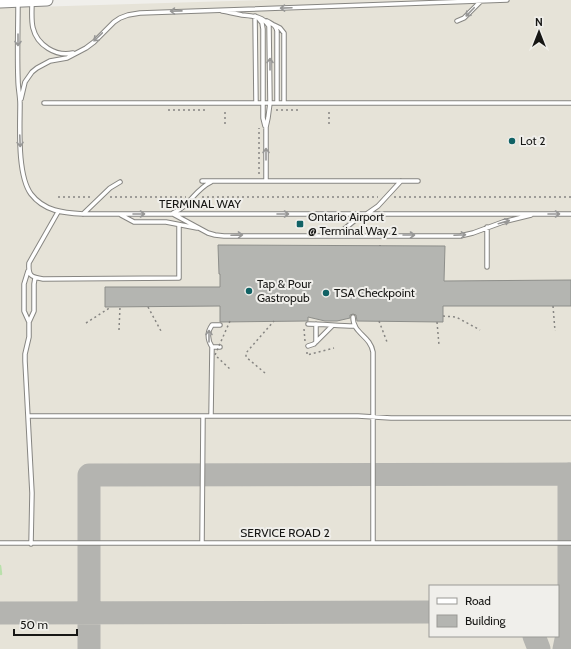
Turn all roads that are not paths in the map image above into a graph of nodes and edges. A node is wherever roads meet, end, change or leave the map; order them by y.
1 (32, 0) edge
2 (47, 0) edge
3 (507, 0) edge
4 (18, 1) edge
5 (481, 1) edge
6 (0, 2) edge
7 (216, 10) junction
8 (255, 16) junction
9 (263, 19) junction
10 (457, 21) dead end
11 (274, 25) junction
12 (78, 52) junction
13 (20, 102) junction
14 (44, 103) dead end
15 (256, 103) junction
16 (263, 103) junction
17 (270, 103) junction
18 (277, 103) junction
19 (284, 103) junction
20 (571, 103) edge
21 (266, 127) junction
22 (202, 181) dead end
23 (215, 181) junction
24 (266, 181) junction
25 (401, 181) junction
26 (418, 181) dead end
27 (120, 182) dead end
28 (58, 212) junction
29 (368, 213) junction
30 (83, 214) junction
31 (120, 214) junction
32 (172, 214) junction
33 (536, 214) junction
34 (571, 214) edge
35 (179, 225) junction
36 (487, 227) junction
37 (200, 229) junction
38 (332, 235) junction
39 (487, 267) dead end
40 (28, 271) junction
41 (35, 278) junction
42 (353, 317) dead end
43 (29, 322) junction
44 (308, 324) dead end
45 (316, 324) junction
46 (220, 325) dead end
47 (332, 326) junction
48 (354, 326) junction
49 (316, 342) junction
50 (308, 346) dead end
51 (212, 347) junction
52 (220, 347) dead end
53 (28, 416) junction
54 (203, 416) junction
55 (211, 416) junction
56 (372, 417) junction
57 (571, 418) edge
58 (202, 543) junction
59 (373, 543) junction
60 (571, 543) edge
61 (0, 544) edge
62 (31, 544) junction

1 - 2 main road
1 - 4 main road
1 - 12 lane
3 - 5 lane
4 - 6 main road
4 -> 13 lane, TERMINAL WAY
5 -> 7 lane
5 -> 10 lane
7 - 8 lane
7 -> 12 lane
8 - 9 lane
8 - 15 lane
8 - 16 lane
9 - 11 lane
17 -> 9 lane
11 - 18 lane
11 - 19 lane
12 - 13 lane
13 -> 28 lane, TERMINAL WAY
14 - 15 lane
15 - 16 lane
16 - 17 lane
16 - 21 lane
17 - 18 lane
17 - 21 lane
18 - 19 lane
19 - 20 lane
24 -> 21 lane
22 - 23 lane
23 - 24 lane
23 - 32 lane
24 - 25 lane
25 - 26 lane
25 - 29 lane
27 - 30 lane
28 - 30 lane, TERMINAL WAY
28 - 40 lane
32 -> 29 lane, TERMINAL WAY
29 - 33 lane, TERMINAL WAY
29 - 38 lane
30 - 31 lane, TERMINAL WAY
31 -> 32 lane, TERMINAL WAY
31 - 35 lane
32 - 37 lane
33 -> 34 lane, TERMINAL WAY
36 -> 33 lane
35 - 37 lane
35 - 41 lane
38 -> 36 lane
36 - 39 lane
37 -> 38 lane
40 - 41 lane
40 - 43 lane
41 - 43 lane
42 - 48 lane
43 - 53 lane
44 - 45 lane
45 - 47 lane
45 - 49 lane
51 -> 46 lane
47 - 48 lane
47 - 49 lane
48 - 56 lane
49 - 50 lane
51 - 52 lane
51 - 55 lane
53 - 54 lane
53 - 62 lane
54 - 55 lane
54 - 58 lane
55 - 56 lane
56 - 57 lane
56 - 59 lane
58 - 59 lane, SERVICE ROAD 2
58 - 62 lane, SERVICE ROAD 2
59 - 60 lane, SERVICE ROAD 2
61 - 62 lane, SERVICE ROAD 2

